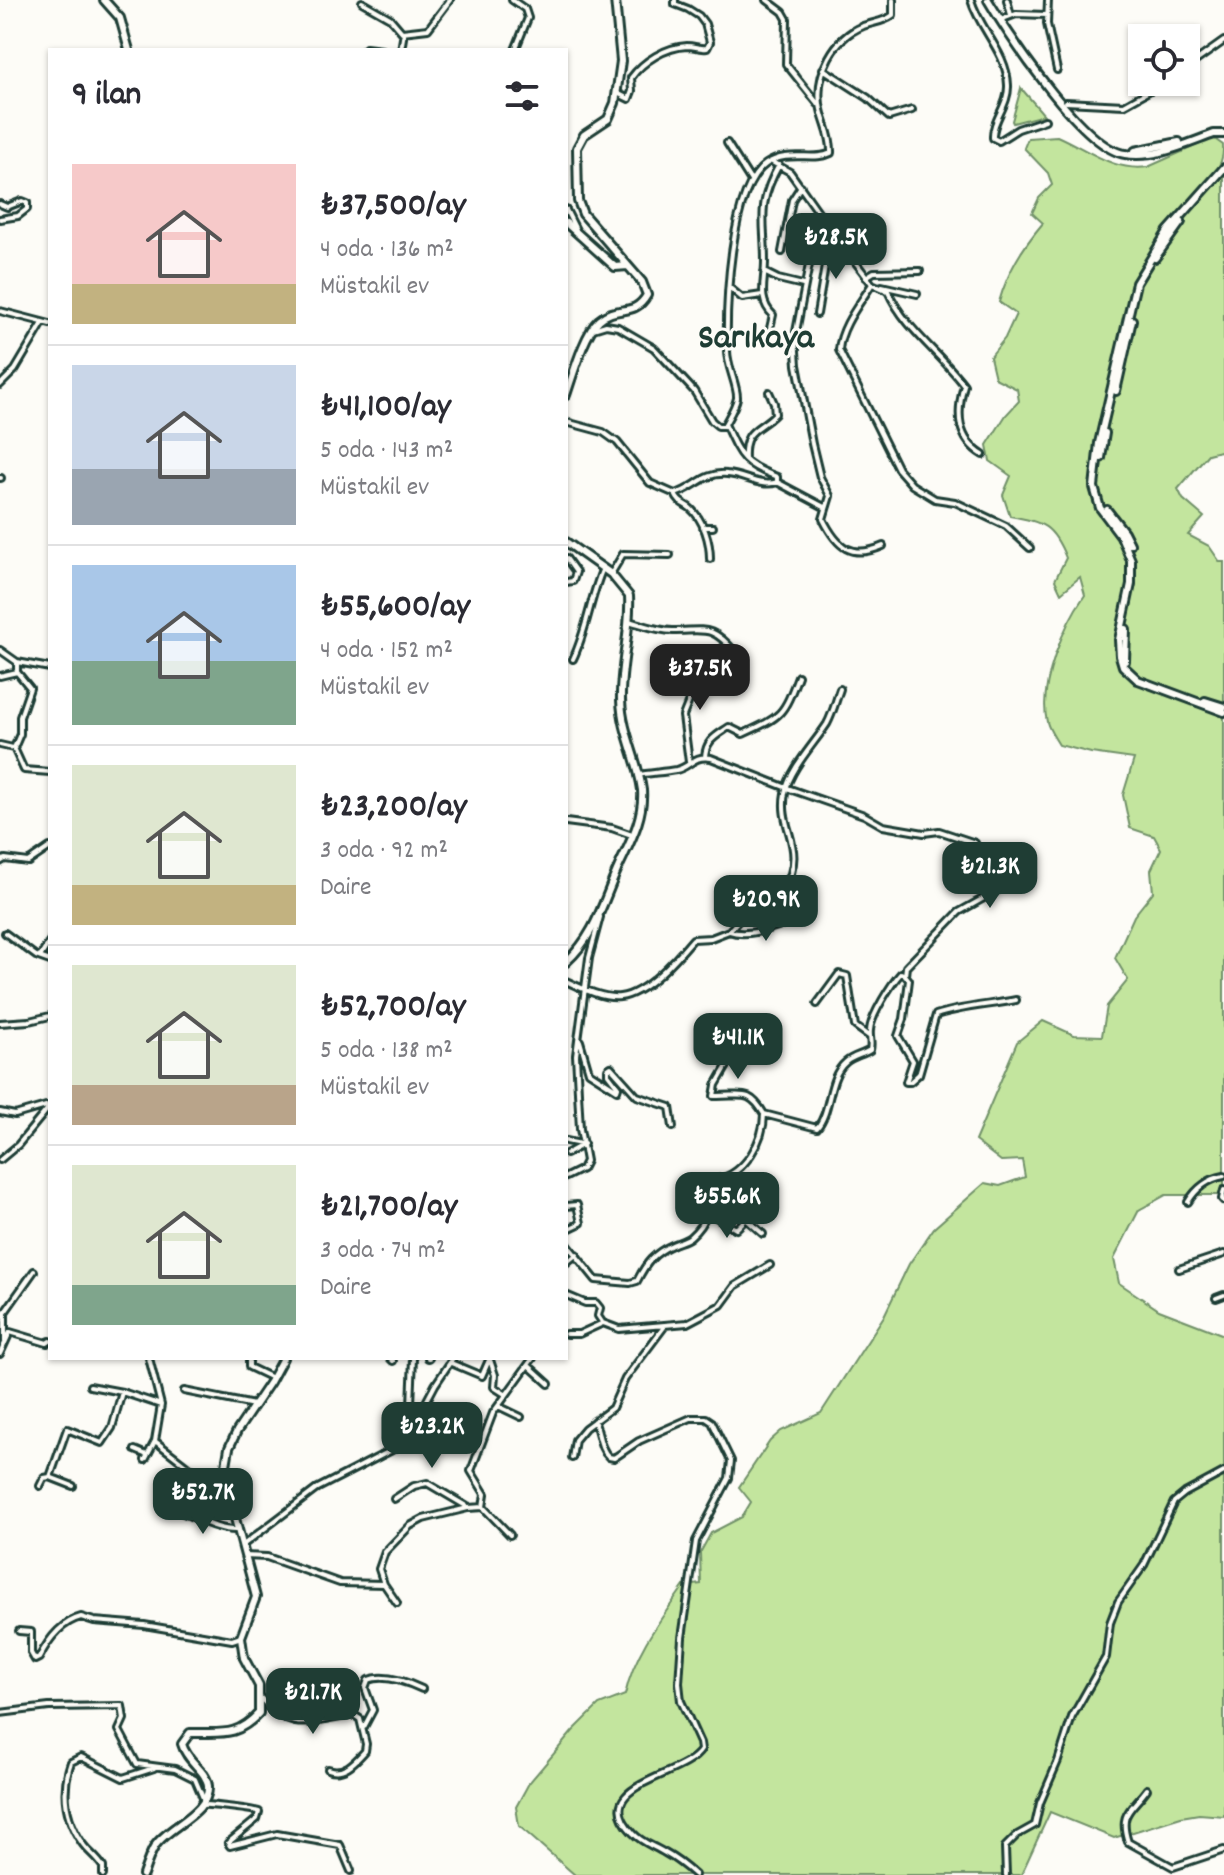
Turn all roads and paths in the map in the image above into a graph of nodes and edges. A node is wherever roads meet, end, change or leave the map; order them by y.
1 (104, 0) edge
2 (450, 0) edge
3 (512, 0) edge
4 (615, 0) edge
5 (675, 0) edge
6 (767, 0) edge
7 (893, 0) edge
8 (971, 0) edge
9 (991, 0) edge
10 (1007, 0) edge
11 (1048, 0) edge
12 (362, 2) dead end
13 (1011, 15) junction
14 (1047, 15) junction
15 (1003, 19) junction
16 (404, 32) junction
17 (1224, 41) edge
18 (128, 48) edge
19 (401, 48) edge
20 (516, 48) edge
21 (1200, 58) edge
22 (823, 69) junction
23 (1057, 70) dead end
24 (617, 93) junction
25 (1140, 96) edge
26 (1066, 102) junction
27 (820, 106) junction
28 (912, 110) dead end
29 (1045, 120) dead end
30 (1224, 132) edge
31 (727, 143) dead end
32 (770, 161) junction
33 (779, 165) junction
34 (1224, 170) edge
35 (751, 181) junction
36 (801, 186) junction
37 (0, 204) edge
38 (819, 213) junction
39 (568, 214) edge
40 (0, 219) edge
41 (568, 224) edge
42 (576, 230) junction
43 (835, 238) junction
44 (782, 252) dead end
45 (628, 266) junction
46 (920, 271) dead end
47 (764, 272) junction
48 (866, 277) junction
49 (872, 284) junction
50 (803, 285) junction
51 (730, 288) junction
52 (917, 294) dead end
53 (762, 295) junction
54 (0, 311) edge
55 (817, 314) dead end
56 (43, 323) junction
57 (48, 324) edge
58 (591, 330) junction
59 (768, 337) dead end
60 (0, 385) edge
61 (568, 390) edge
62 (769, 392) dead end
63 (568, 423) edge
64 (725, 424) junction
65 (983, 455) dead end
66 (745, 460) junction
67 (777, 482) junction
68 (675, 494) junction
69 (826, 508) junction
70 (703, 527) junction
71 (713, 527) dead end
72 (568, 543) edge
73 (883, 546) dead end
74 (1030, 548) dead end
75 (670, 555) dead end
76 (710, 559) dead end
77 (568, 561) edge
78 (603, 568) junction
79 (611, 574) junction
80 (568, 582) edge
81 (629, 621) junction
82 (0, 650) edge
83 (735, 652) dead end
84 (573, 659) dead end
85 (710, 659) dead end
86 (17, 662) junction
87 (48, 668) edge
88 (17, 672) junction
89 (0, 676) edge
90 (798, 676) dead end
91 (840, 689) dead end
92 (1224, 710) edge
93 (0, 745) edge
94 (14, 748) junction
95 (705, 757) junction
96 (689, 762) junction
97 (48, 772) edge
98 (638, 775) junction
99 (787, 788) junction
100 (568, 822) edge
101 (634, 836) junction
102 (975, 843) dead end
103 (48, 848) edge
104 (0, 862) edge
105 (1019, 867) dead end
106 (602, 911) junction
107 (802, 918) dead end
108 (729, 931) junction
109 (5, 933) dead end
110 (48, 944) edge
111 (40, 957) junction
112 (48, 960) edge
113 (568, 960) edge
114 (905, 975) junction
115 (568, 982) edge
116 (586, 988) junction
117 (1016, 1000) dead end
118 (817, 1004) dead end
119 (48, 1016) edge
120 (0, 1023) edge
121 (578, 1035) junction
122 (737, 1035) dead end
123 (870, 1037) junction
124 (48, 1106) edge
125 (48, 1107) edge
126 (0, 1112) edge
127 (764, 1114) junction
128 (673, 1127) dead end
129 (568, 1141) edge
130 (584, 1144) junction
131 (568, 1153) edge
132 (0, 1160) edge
133 (568, 1176) edge
134 (1224, 1176) edge
135 (1224, 1190) edge
136 (1224, 1201) edge
137 (1188, 1202) dead end
138 (568, 1206) edge
139 (707, 1212) junction
140 (568, 1229) edge
141 (763, 1234) dead end
142 (568, 1245) edge
143 (577, 1254) junction
144 (1224, 1254) edge
145 (568, 1261) edge
146 (770, 1265) dead end
147 (1179, 1269) dead end
148 (34, 1271) dead end
149 (1224, 1295) edge
150 (568, 1296) edge
151 (1216, 1298) dead end
152 (603, 1323) junction
153 (664, 1327) junction
154 (568, 1334) edge
155 (5, 1342) junction
156 (48, 1342) edge
157 (0, 1354) edge
158 (150, 1360) edge
159 (249, 1360) edge
160 (282, 1360) edge
161 (413, 1360) edge
162 (452, 1360) edge
163 (489, 1360) edge
164 (489, 1360) edge
165 (532, 1360) edge
166 (528, 1365) junction
167 (272, 1378) junction
168 (549, 1384) dead end
169 (90, 1386) dead end
170 (184, 1391) dead end
171 (122, 1392) junction
172 (505, 1394) junction
173 (161, 1405) junction
174 (254, 1405) junction
175 (498, 1406) junction
176 (521, 1417) dead end
177 (594, 1421) junction
178 (410, 1430) junction
179 (155, 1441) junction
180 (135, 1450) dead end
181 (572, 1458) dead end
182 (1224, 1472) edge
183 (50, 1477) junction
184 (224, 1477) junction
185 (40, 1486) dead end
186 (73, 1486) dead end
187 (394, 1499) dead end
188 (483, 1507) junction
189 (468, 1508) junction
190 (172, 1509) dead end
191 (238, 1530) junction
192 (510, 1535) dead end
193 (242, 1546) junction
194 (245, 1556) junction
195 (384, 1584) junction
196 (397, 1603) dead end
197 (19, 1631) dead end
198 (241, 1637) junction
199 (422, 1689) dead end
200 (261, 1698) junction
201 (0, 1713) edge
202 (363, 1730) junction
203 (156, 1767) junction
204 (328, 1769) dead end
205 (1147, 1789) dead end
206 (202, 1803) junction
207 (1224, 1850) edge
208 (351, 1871) dead end
209 (103, 1875) edge
210 (143, 1875) edge
211 (695, 1875) edge
212 (1006, 1875) edge

1 - 18 street
2 - 16 street
3 - 20 street
4 - 24 street
5 - 24 street
6 - 27 street
7 - 22 street
8 - 29 street
9 - 15 street
9 - 30 street
10 - 13 street
11 - 14 street
12 - 16 street
13 - 14 street
13 - 15 street
14 - 23 street
15 - 26 street
16 - 19 street
17 - 21 street
22 - 27 street
22 - 28 street
24 - 45 street
25 - 26 street
26 - 30 street
27 - 32 street
31 - 35 street
32 - 33 street
32 - 35 street
33 - 36 street
33 - 47 street
34 - 92 street
35 - 51 street
36 - 38 street
36 - 44 street
37 - 40 street
38 - 43 street
38 - 50 street
39 - 42 street
41 - 42 street
42 - 45 street
43 - 48 street
43 - 55 street
45 - 58 street
46 - 48 street
47 - 50 street
47 - 53 street
48 - 49 street
49 - 52 street
49 - 65 street
49 - 74 street
50 - 69 street
51 - 53 street
51 - 64 street
53 - 59 street
54 - 56 street
56 - 57 street
56 - 60 street
58 - 61 street
58 - 64 street
62 - 66 street
63 - 68 street
64 - 66 street
66 - 67 street
67 - 68 street
67 - 69 street
68 - 70 street
69 - 73 street
70 - 71 street
70 - 76 street
72 - 78 street
75 - 79 street
77 - 80 street
78 - 79 street
78 - 84 street
79 - 81 street
81 - 83 street
81 - 98 street
82 - 86 street
85 - 96 street
86 - 87 street
86 - 88 street
88 - 89 street
88 - 94 street
90 - 95 street
91 - 99 street
93 - 94 street
94 - 97 street
95 - 96 street
95 - 99 street
96 - 98 street
98 - 101 street
99 - 102 street
99 - 108 street
100 - 101 street
101 - 106 street
103 - 104 street
105 - 114 street
106 - 113 street
106 - 116 street
107 - 108 street
108 - 116 street
109 - 111 street
110 - 111 street
111 - 112 street
114 - 117 street
114 - 123 street
115 - 116 street
116 - 121 street
118 - 123 street
119 - 120 street
121 - 128 street
121 - 130 street
122 - 127 street
123 - 127 street
124 - 126 street
125 - 132 street
127 - 139 street
129 - 130 street
130 - 131 street
130 - 133 street
134 - 137 street
135 - 136 street
138 - 140 street
139 - 141 street
139 - 143 street
142 - 143 street
143 - 145 street
144 - 147 street
146 - 153 street
148 - 155 street
149 - 151 street
150 - 152 street
152 - 153 street
152 - 154 street
153 - 177 street
155 - 156 street
155 - 157 street
158 - 173 street
159 - 167 street
160 - 167 street
161 - 178 street
162 - 163 street
162 - 178 street
164 - 172 street
165 - 166 street
166 - 168 street
166 - 172 street
167 - 174 street
169 - 171 street
170 - 174 street
171 - 173 street
171 - 183 street
172 - 175 street
173 - 179 street
174 - 184 street
175 - 176 street
175 - 188 street
177 - 181 street
177 - 211 street
178 - 193 street
179 - 180 street
179 - 184 street
182 - 212 street
183 - 185 street
183 - 186 street
184 - 191 street
187 - 189 street
188 - 189 street
188 - 192 street
189 - 195 street
190 - 191 street
191 - 193 street
193 - 194 street
194 - 195 street
194 - 198 street
195 - 196 street
197 - 198 street
198 - 200 street
199 - 202 street
200 - 202 street
200 - 206 street
201 - 203 street
202 - 204 street
203 - 206 street
203 - 209 street
205 - 207 street
206 - 208 street
206 - 210 street

